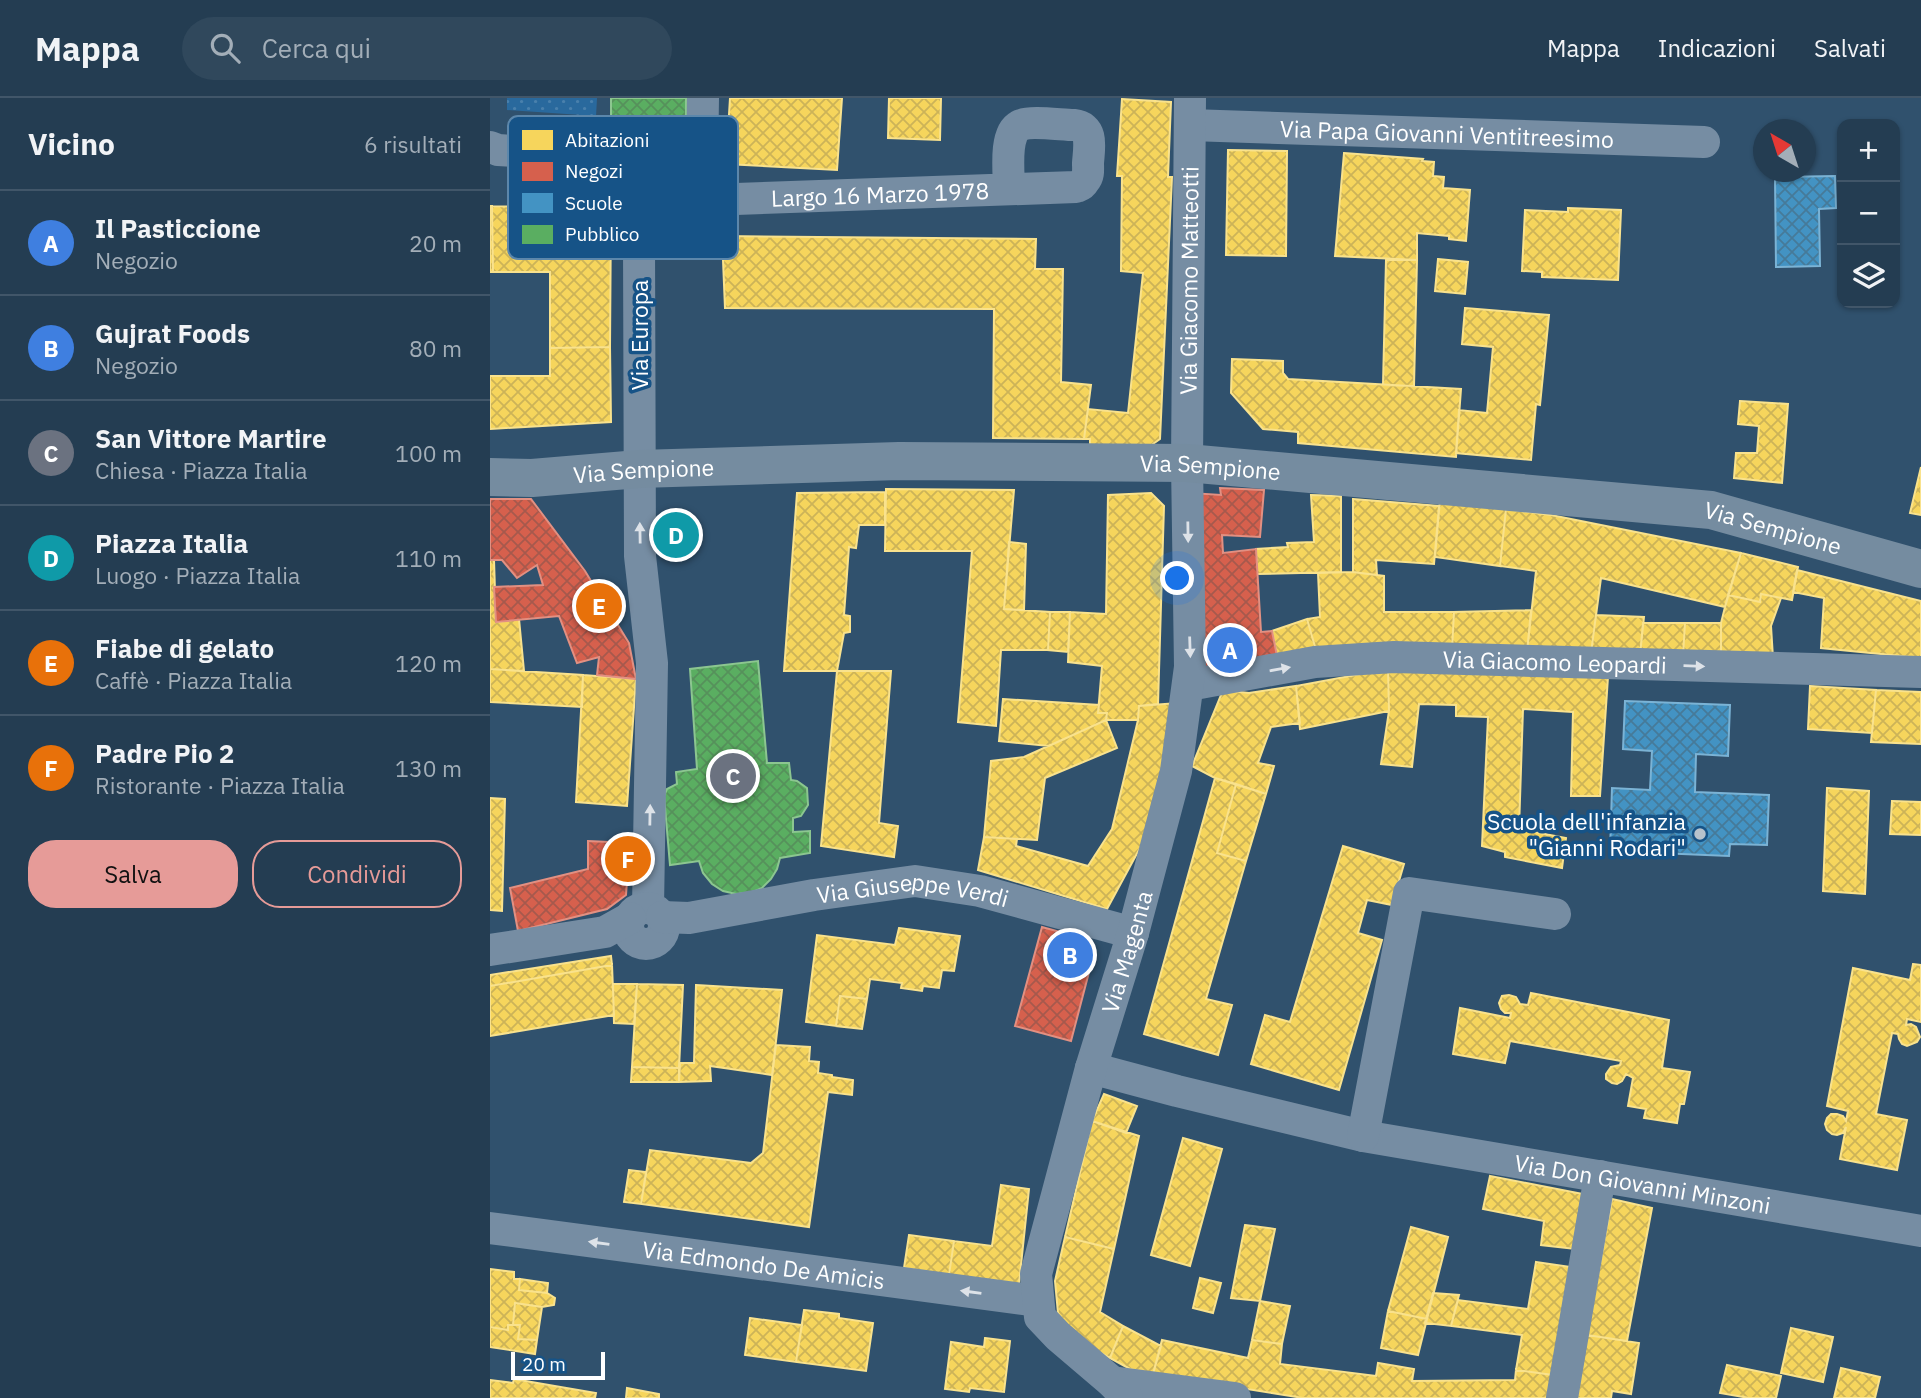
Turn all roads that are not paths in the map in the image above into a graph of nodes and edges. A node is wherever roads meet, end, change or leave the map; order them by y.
1 (703, 98) edge
2 (1190, 112) edge
3 (703, 116) edge
4 (1704, 142) dead end
5 (490, 147) edge
6 (508, 151) edge
7 (1009, 189) junction
8 (738, 199) edge
9 (639, 259) edge
10 (1186, 463) junction
11 (639, 469) junction
12 (490, 477) edge
13 (1921, 569) edge
14 (1921, 672) edge
15 (1189, 685) junction
16 (1555, 914) dead end
17 (647, 924) junction
18 (1133, 933) junction
19 (490, 950) edge
20 (1091, 1068) junction
21 (1363, 1136) junction
22 (1600, 1176) junction
23 (490, 1228) edge
24 (1921, 1231) edge
25 (1038, 1301) junction
26 (1120, 1390) edge
27 (1235, 1398) edge
28 (1563, 1398) edge

1 - 3 street
2 - 4 street, Via Papa Giovanni Ventitreesimo
2 - 10 street, Via Giacomo Matteotti
5 - 6 street
7 - 7 street, Largo 16 Marzo 1978
7 - 8 street, Largo 16 Marzo 1978
9 - 11 street, Via Europa
10 - 11 main road, Via Sempione
10 - 13 main road, Via Sempione
10 -> 15 street, Via Magenta
11 - 12 main road, Via Sempione
17 -> 11 street, Via Europa
15 -> 14 street, Via Giacomo Leopardi
15 - 18 street, Via Magenta
16 - 21 street
17 - 18 street, Via Giuseppe Verdi
17 - 19 street, Via Giuseppe Verdi
18 - 20 street, Via Magenta
20 - 21 street, Via Don Giovanni Minzoni
20 - 25 street, Via Magenta
21 - 22 street, Via Don Giovanni Minzoni
22 - 24 street, Via Don Giovanni Minzoni
22 - 28 street
25 -> 23 street, Via Edmondo De Amicis
25 - 26 street, Via Magenta
26 - 27 street

